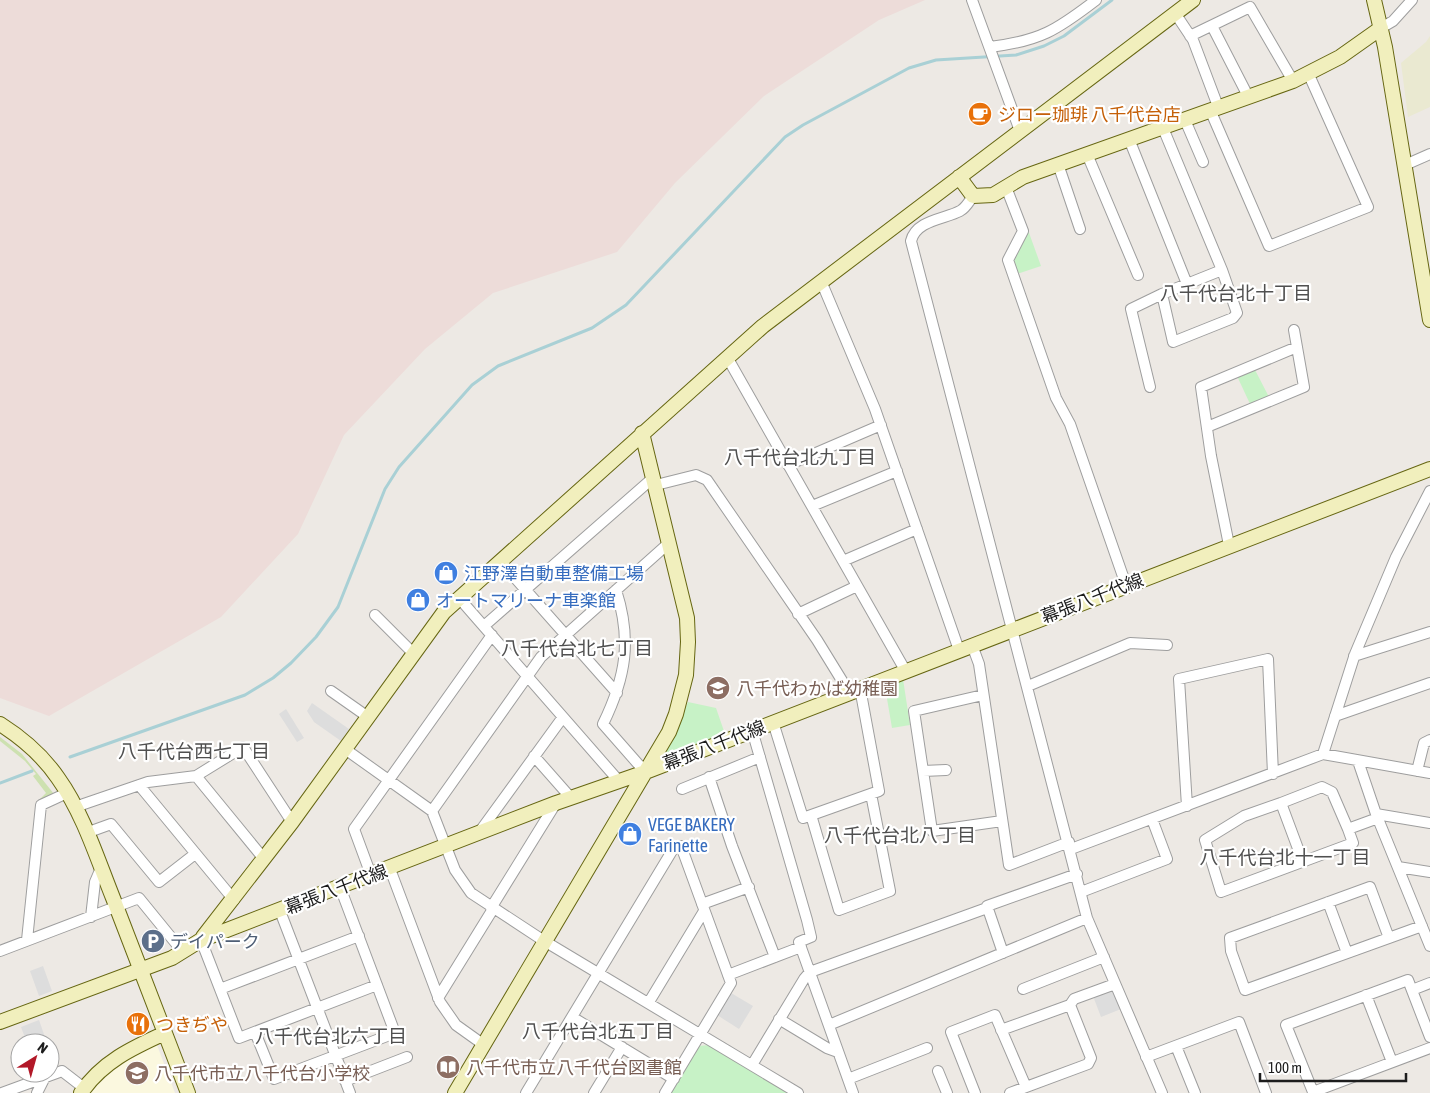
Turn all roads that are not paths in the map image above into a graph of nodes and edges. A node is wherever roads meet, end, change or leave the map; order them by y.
1 (972, 0) edge
2 (1096, 0) edge
3 (1192, 0) edge
4 (1374, 0) edge
5 (1412, 0) edge
6 (1175, 13) junction
7 (1212, 26) junction
8 (1381, 28) junction
9 (1190, 36) junction
10 (990, 49) junction
11 (1309, 75) junction
12 (1293, 82) junction
13 (1249, 98) junction
14 (1215, 110) junction
15 (1185, 120) junction
16 (1162, 128) junction
17 (1020, 131) junction
18 (1129, 139) junction
19 (1087, 154) junction
20 (1430, 154) edge
21 (1203, 162) dead end
22 (1058, 164) junction
23 (1405, 166) junction
24 (959, 177) junction
25 (1006, 187) junction
26 (974, 196) junction
27 (1080, 229) dead end
28 (1222, 270) junction
29 (1138, 275) dead end
30 (821, 281) junction
31 (1187, 284) junction
32 (1162, 294) junction
33 (1430, 320) edge
34 (1294, 330) dead end
35 (1297, 347) junction
36 (727, 357) junction
37 (1150, 387) dead end
38 (881, 425) junction
39 (1207, 427) junction
40 (642, 433) junction
41 (788, 465) junction
42 (1430, 469) edge
43 (897, 471) junction
44 (655, 481) junction
45 (1430, 491) edge
46 (812, 506) junction
47 (917, 529) junction
48 (670, 542) junction
49 (1229, 545) junction
50 (843, 560) junction
51 (500, 561) junction
52 (1126, 585) junction
53 (857, 586) junction
54 (525, 590) junction
55 (616, 590) junction
56 (459, 598) junction
57 (375, 614) dead end
58 (798, 614) junction
59 (484, 626) junction
60 (1013, 629) junction
61 (1430, 632) edge
62 (492, 635) junction
63 (565, 635) junction
64 (1167, 645) dead end
65 (965, 647) junction
66 (414, 654) junction
67 (1354, 656) junction
68 (905, 670) junction
69 (527, 676) junction
70 (1430, 683) edge
71 (1028, 686) junction
72 (331, 690) dead end
73 (855, 690) junction
74 (617, 693) junction
75 (983, 696) junction
76 (1335, 716) junction
77 (368, 717) junction
78 (563, 717) junction
79 (773, 722) junction
80 (0, 724) edge
81 (752, 730) junction
82 (1430, 740) edge
83 (345, 749) junction
84 (1323, 754) junction
85 (534, 756) junction
86 (760, 757) junction
87 (1358, 761) junction
88 (648, 770) junction
89 (946, 770) dead end
90 (923, 771) junction
91 (1417, 771) junction
92 (1430, 773) edge
93 (1273, 774) junction
94 (196, 776) junction
95 (709, 777) junction
96 (618, 780) junction
97 (389, 781) junction
98 (139, 785) junction
99 (682, 789) dead end
100 (67, 792) junction
101 (871, 794) junction
102 (570, 798) junction
103 (1281, 803) junction
104 (556, 804) junction
105 (1187, 806) junction
106 (75, 807) junction
107 (432, 811) junction
108 (811, 815) junction
109 (1377, 816) junction
110 (1152, 818) junction
111 (1002, 821) junction
112 (292, 822) junction
113 (1430, 823) edge
114 (1348, 829) junction
115 (86, 833) junction
116 (478, 835) junction
117 (1070, 846) junction
118 (446, 847) junction
119 (195, 854) junction
120 (264, 859) junction
121 (1303, 862) junction
122 (1398, 867) junction
123 (101, 868) junction
124 (390, 868) junction
125 (1430, 872) edge
126 (1076, 874) junction
127 (371, 875) junction
128 (340, 887) junction
129 (749, 888) junction
130 (1081, 892) junction
131 (234, 900) junction
132 (1328, 902) junction
133 (116, 908) junction
134 (703, 908) junction
135 (987, 908) junction
136 (492, 909) junction
137 (280, 911) junction
138 (91, 917) junction
139 (1088, 918) junction
140 (1424, 924) edge
141 (359, 936) junction
142 (1390, 938) junction
143 (27, 940) junction
144 (201, 940) junction
145 (546, 942) junction
146 (1430, 946) edge
147 (801, 947) junction
148 (0, 951) edge
149 (182, 952) junction
150 (1003, 953) junction
151 (1347, 953) junction
152 (775, 957) junction
153 (1104, 957) junction
154 (299, 959) junction
155 (141, 969) junction
156 (810, 972) junction
157 (598, 973) junction
158 (728, 975) junction
159 (1430, 983) edge
160 (1115, 984) junction
161 (377, 985) junction
162 (1023, 988) dead end
163 (220, 989) junction
164 (1412, 990) junction
165 (1366, 995) junction
166 (438, 998) junction
167 (649, 1002) junction
168 (1070, 1005) junction
169 (317, 1008) junction
170 (572, 1017) junction
171 (779, 1019) junction
172 (0, 1022) edge
173 (829, 1025) junction
174 (1001, 1030) junction
175 (255, 1032) junction
176 (165, 1033) junction
177 (700, 1034) junction
178 (1430, 1037) edge
179 (484, 1045) junction
180 (1176, 1046) junction
181 (622, 1047) junction
182 (927, 1048) dead end
183 (1430, 1048) edge
184 (838, 1052) junction
185 (336, 1056) junction
186 (407, 1057) dead end
187 (1146, 1057) junction
188 (1392, 1062) junction
189 (752, 1065) junction
190 (938, 1071) dead end
191 (60, 1072) edge
192 (674, 1078) junction
193 (848, 1079) junction
194 (345, 1081) junction
195 (32, 1083) edge
196 (1026, 1087) junction
197 (82, 1090) edge
198 (2, 1093) edge
199 (188, 1093) edge
200 (350, 1093) edge
201 (455, 1093) edge
202 (526, 1093) edge
203 (594, 1093) edge
204 (665, 1093) edge
205 (798, 1093) edge
206 (853, 1093) edge
207 (947, 1093) edge
208 (975, 1093) edge
209 (1012, 1093) edge
210 (1162, 1093) edge
211 (1194, 1093) edge
212 (1266, 1093) edge

1 - 10 street
2 - 10 street
3 - 6 street
4 - 8 street
5 - 8 street
6 - 9 street
6 - 17 street
7 - 9 street
7 - 12 street
7 - 13 street
8 - 11 street
8 - 23 street
9 - 14 street
10 - 17 street
11 - 12 street
11 - 14 street
12 - 13 street
13 - 14 street
14 - 15 street
15 - 16 street
15 - 21 street
16 - 18 street
16 - 28 street
17 - 24 street
18 - 19 street
18 - 31 street
19 - 22 street
19 - 29 street
20 - 23 street
22 - 25 street
22 - 27 street
23 - 33 street
24 - 26 street
24 - 30 street
25 - 26 street
25 - 52 street
26 - 60 street
28 - 31 street
28 - 32 street
30 - 36 street
30 - 38 street
31 - 32 street
32 - 37 street
34 - 35 street
35 - 39 street
35 - 39 street
36 - 40 street
36 - 41 street
38 - 41 street
38 - 43 street
39 - 49 street
40 - 44 street
40 - 51 street
41 - 46 street
42 - 49 street, 幕張八千代線
43 - 46 street
43 - 47 street
44 - 48 street
44 - 54 street
44 - 58 street
45 - 67 street
46 - 50 street
47 - 50 street
47 - 65 street
48 - 55 street
48 - 88 street
49 - 52 street, 幕張八千代線
50 - 53 street
51 - 54 street
51 - 56 street
52 - 60 street, 幕張八千代線
53 - 58 street
53 - 68 street
54 - 59 street
54 - 63 street
55 - 63 street
55 - 74 street
56 - 59 street
56 - 66 street
57 - 66 street
58 - 73 street
59 - 62 street
60 - 65 street, 幕張八千代線
60 - 71 street
61 - 67 street
62 - 69 street
62 - 97 street
63 - 69 street
63 - 74 street
64 - 71 street
65 - 68 street, 幕張八千代線
65 - 75 street
66 - 77 street
67 - 76 street
68 - 73 street, 幕張八千代線
69 - 78 street
69 - 107 street
70 - 76 street
71 - 117 street
72 - 77 street
73 - 79 street, 幕張八千代線
73 - 101 street
74 - 88 street
75 - 90 street
75 - 111 street
76 - 84 street
77 - 83 street
78 - 85 street
78 - 96 street
79 - 81 street, 幕張八千代線
79 - 108 street
80 - 100 street
81 - 86 street
81 - 88 street, 幕張八千代線
82 - 91 street
83 - 97 street
83 - 112 street
84 - 87 street
84 - 93 street
85 - 102 street
85 - 116 street
86 - 95 street
86 - 147 street
87 - 91 street
87 - 109 street
88 - 96 street, 幕張八千代線
88 - 145 street
89 - 90 street
90 - 111 street
91 - 92 street
93 - 105 street
93 - 105 street
94 - 98 street
94 - 112 street
94 - 120 street
95 - 99 street
95 - 129 street
96 - 102 street, 幕張八千代線
97 - 107 street
97 - 127 street
98 - 106 street
98 - 119 street
100 - 106 street
100 - 143 street
101 - 108 street
101 - 108 street
102 - 104 street, 幕張八千代線
103 - 114 street
103 - 121 street
103 - 121 street
104 - 116 street, 幕張八千代線
104 - 136 street
105 - 110 street
106 - 115 street
107 - 118 street
109 - 113 street
109 - 114 street
109 - 122 street
110 - 117 street
110 - 130 street
111 - 117 street
112 - 120 street
114 - 121 street
115 - 119 street
115 - 123 street
116 - 118 street, 幕張八千代線
117 - 126 street
118 - 124 street, 幕張八千代線
118 - 136 street
119 - 131 street
120 - 131 street
122 - 125 street
122 - 140 street
123 - 133 street
123 - 138 street
124 - 127 street, 幕張八千代線
124 - 166 street
126 - 130 street
126 - 135 street
127 - 128 street, 幕張八千代線
128 - 137 street, 幕張八千代線
128 - 141 street
129 - 134 street
129 - 152 street
130 - 139 street
131 - 144 street
132 - 142 street
132 - 151 street
132 - 151 street
133 - 138 street
133 - 149 street
133 - 155 street
134 - 157 street
134 - 158 street
134 - 167 street
135 - 150 street
135 - 156 street
136 - 145 street
136 - 166 street
137 - 144 street, 幕張八千代線
137 - 154 street
138 - 143 street
139 - 150 street
139 - 153 street
140 - 142 street
140 - 146 street
141 - 154 street
141 - 161 street
142 - 151 street
143 - 148 street
144 - 149 street, 幕張八千代線
144 - 163 street
145 - 157 street
145 - 179 street
147 - 152 street
147 - 156 street
149 - 155 street, 幕張八千代線
150 - 173 street
152 - 158 street
153 - 160 street
153 - 162 street
154 - 163 street
154 - 169 street
155 - 172 street, 幕張八千代線
155 - 176 street
156 - 171 street
156 - 173 street
157 - 167 street
157 - 170 street
158 - 177 street
159 - 164 street
160 - 168 street
160 - 187 street
161 - 169 street
161 - 185 street
163 - 175 street
164 - 165 street
164 - 178 street
165 - 188 street
165 - 188 street
166 - 179 street
167 - 177 street
168 - 174 street
168 - 196 street
169 - 175 street
169 - 185 street
170 - 181 street
170 - 202 street
171 - 184 street
171 - 189 street
173 - 184 street
174 - 196 street
174 - 208 street
175 - 185 street
176 - 197 street
176 - 199 street
177 - 189 street
177 - 192 street
179 - 201 street
180 - 187 street
180 - 211 street
180 - 212 street
181 - 192 street
181 - 203 street
182 - 193 street
183 - 188 street
184 - 193 street
185 - 194 street
186 - 194 street
187 - 210 street
189 - 205 street
190 - 207 street
191 - 197 street
192 - 204 street
193 - 206 street
194 - 200 street
195 - 198 street
196 - 209 street

